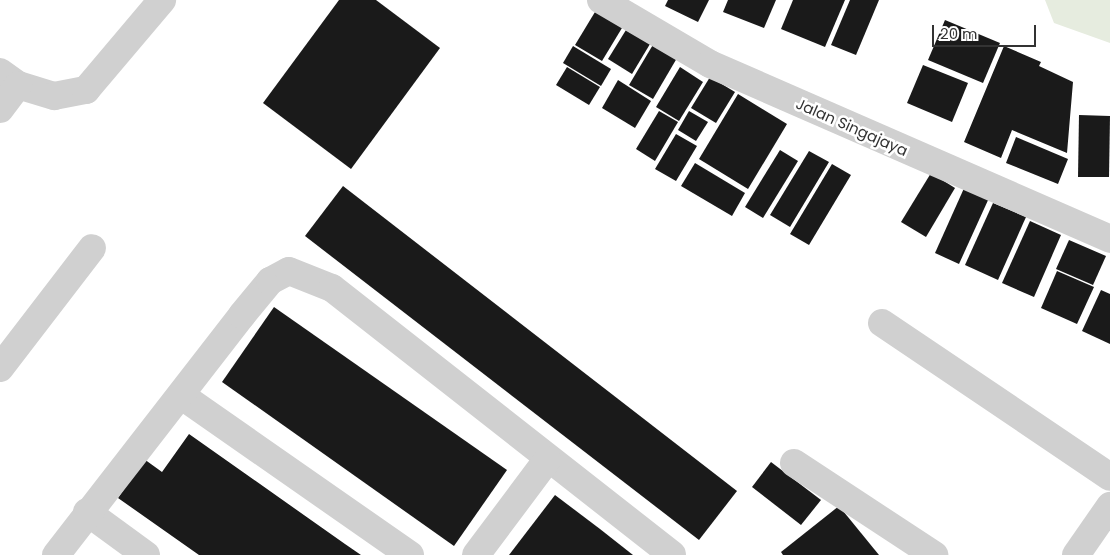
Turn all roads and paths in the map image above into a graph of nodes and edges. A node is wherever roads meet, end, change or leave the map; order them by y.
1 (162, 0) edge
2 (601, 0) edge
3 (9, 78) edge
4 (0, 109) edge
5 (1110, 238) edge
6 (92, 248) dead end
7 (882, 323) dead end
8 (0, 368) edge
9 (182, 396) junction
10 (547, 460) junction
11 (794, 463) dead end
12 (1110, 477) edge
13 (1110, 506) edge
14 (87, 512) junction
15 (56, 555) edge
16 (146, 555) edge
17 (410, 555) edge
18 (476, 555) edge
19 (672, 555) edge
20 (934, 555) edge
21 (1076, 555) edge

1 - 3 street
2 - 5 street, Jalan Singajaya
3 - 4 street
6 - 8 street
7 - 12 street
9 - 10 street
9 - 14 street
9 - 17 street
10 - 18 street
10 - 19 street
11 - 20 street
13 - 21 street
14 - 15 street
14 - 16 street

